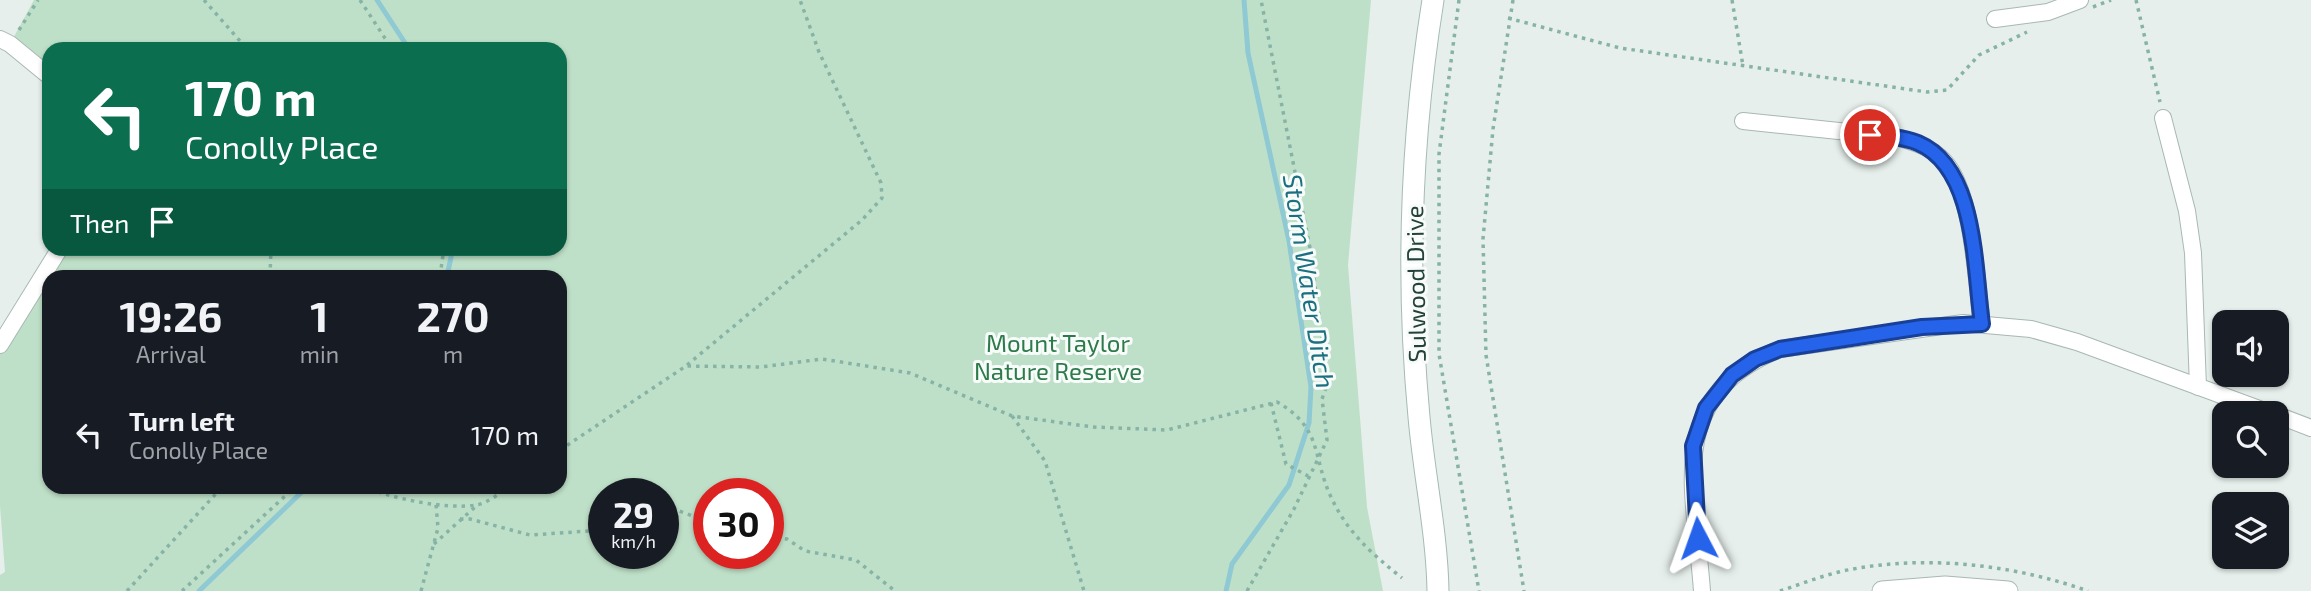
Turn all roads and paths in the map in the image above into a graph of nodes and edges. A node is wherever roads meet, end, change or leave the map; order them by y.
1 (38, 0) edge
2 (204, 0) edge
3 (360, 0) edge
4 (800, 0) edge
5 (1261, 0) edge
6 (1433, 0) edge
7 (1459, 0) edge
8 (1513, 0) edge
9 (1732, 0) edge
10 (2080, 0) edge
11 (2136, 0) edge
12 (1508, 18) junction
13 (1995, 19) dead end
14 (5, 41) edge
15 (241, 42) edge
16 (387, 42) edge
17 (1998, 43) dead end
18 (1743, 66) junction
19 (42, 70) edge
20 (2163, 118) joint
21 (1743, 121) dead end
22 (42, 277) edge
23 (1982, 324) junction
24 (0, 345) edge
25 (686, 366) junction
26 (2198, 387) junction
27 (2237, 401) edge
28 (1271, 403) junction
29 (1012, 416) junction
30 (2289, 420) edge
31 (2311, 428) edge
32 (567, 445) edge
33 (1319, 456) junction
34 (1307, 475) junction
35 (216, 494) edge
36 (287, 494) edge
37 (381, 494) edge
38 (496, 494) edge
39 (436, 504) junction
40 (477, 506) junction
41 (460, 519) junction
42 (588, 531) edge
43 (784, 539) edge
44 (434, 544) junction
45 (1437, 567) junction
46 (1402, 578) dead end
47 (127, 591) edge
48 (182, 591) edge
49 (421, 591) edge
50 (895, 591) edge
51 (1084, 591) edge
52 (1247, 591) edge
53 (1438, 591) edge
54 (1448, 591) edge
55 (1479, 591) edge
56 (1524, 591) edge
57 (1702, 591) edge
58 (1882, 591) edge
59 (2008, 591) edge

1 - 14 path
2 - 15 path
3 - 16 path
4 - 25 path
5 - 33 path
6 - 45 main road, Sulwood Drive
7 - 55 path
8 - 12 path
9 - 18 path
10 - 13 street
11 - 20 path
12 - 18 path
12 - 56 path
14 - 19 street
17 - 18 path
20 - 26 street
21 - 23 street
22 - 24 street
23 - 26 street
23 - 57 street
25 - 29 path
25 - 32 path
26 - 27 street
28 - 29 path
28 - 33 path
28 - 34 path
29 - 51 path
30 - 31 street
33 - 34 path
33 - 46 path
34 - 52 path
35 - 47 path
36 - 48 path
37 - 39 path
38 - 40 path
39 - 40 path
39 - 44 path
40 - 41 path
41 - 42 path
41 - 44 path
43 - 50 path
44 - 49 path
45 - 53 main road, Sulwood Drive
45 - 54 main road, Sulwood Drive
58 - 59 street

